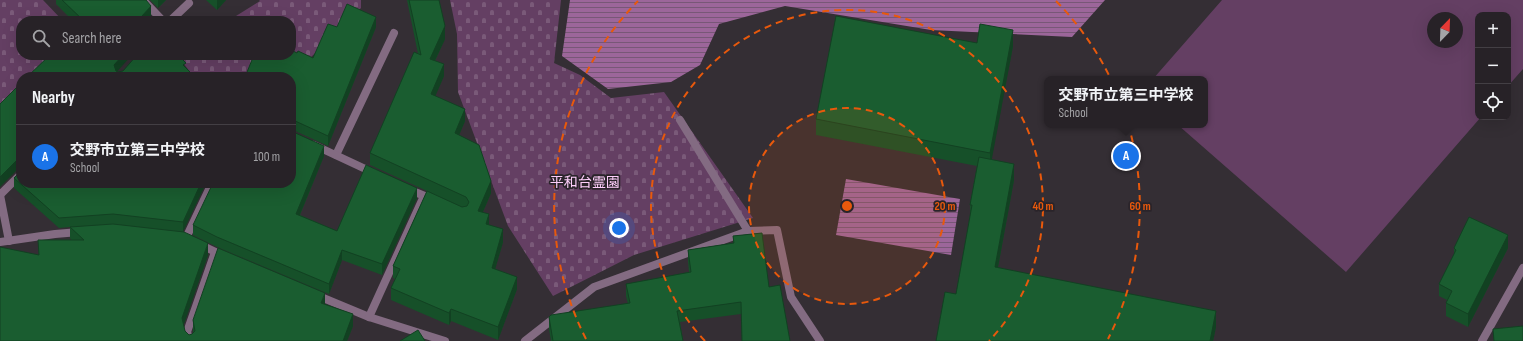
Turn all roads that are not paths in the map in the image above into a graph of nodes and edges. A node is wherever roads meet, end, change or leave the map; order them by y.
1 (143, 0) edge
2 (189, 3) dead end
3 (158, 16) edge
4 (175, 16) edge
5 (394, 33) dead end
6 (680, 120) dead end
7 (304, 141) edge
8 (336, 155) junction
9 (384, 177) edge
10 (16, 179) edge
11 (397, 184) edge
12 (209, 188) edge
13 (0, 195) edge
14 (424, 196) junction
15 (444, 205) edge
16 (748, 231) junction
17 (84, 232) edge
18 (9, 241) junction
19 (0, 242) edge
20 (215, 252) junction
21 (237, 261) edge
22 (1523, 268) edge
23 (310, 292) edge
24 (369, 317) junction
25 (190, 341) edge
26 (445, 341) edge
27 (525, 341) edge
28 (820, 341) edge
29 (1482, 341) edge

1 - 3 street
2 - 4 street
5 - 8 street
6 - 16 street
7 - 8 street
8 - 9 street
10 - 13 street
11 - 14 street
12 - 20 street
13 - 18 street
14 - 15 street
14 - 24 street
16 - 27 street
16 - 28 street
17 - 18 street
18 - 19 street
20 - 21 street
20 - 25 street
22 - 29 street
23 - 24 street
24 - 26 street

